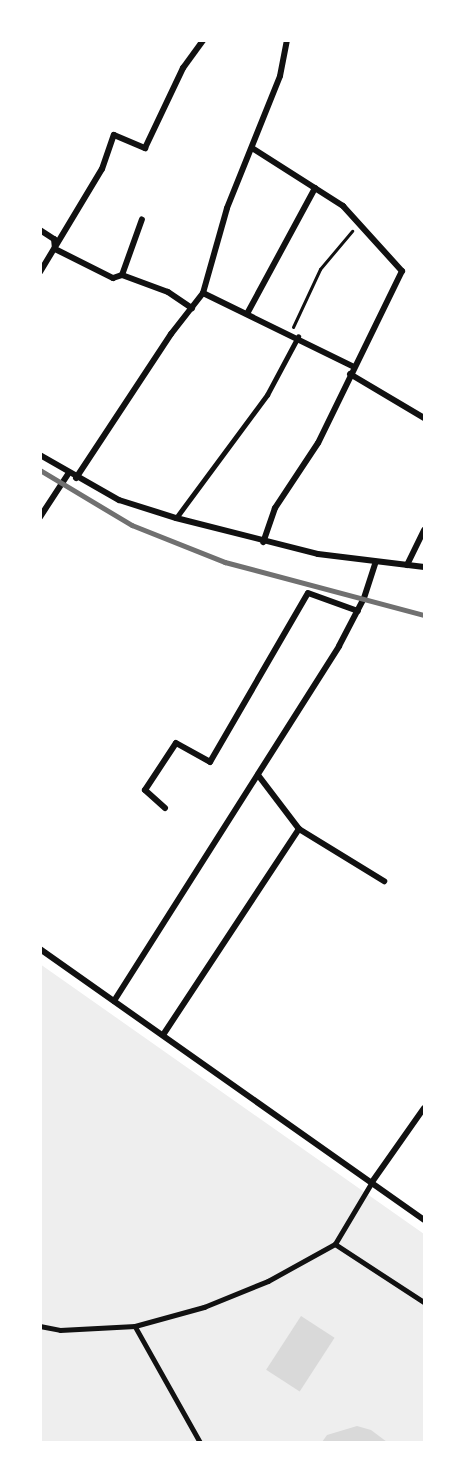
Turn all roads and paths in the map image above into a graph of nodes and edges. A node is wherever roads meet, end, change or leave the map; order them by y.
1 (203, 40) edge
2 (287, 40) edge
3 (252, 148) junction
4 (315, 188) junction
5 (142, 219) dead end
6 (357, 225) junction
7 (40, 230) edge
8 (55, 249) junction
9 (40, 272) edge
10 (122, 275) junction
11 (203, 293) junction
12 (192, 308) junction
13 (248, 312) junction
14 (290, 333) junction
15 (298, 337) junction
16 (354, 367) junction
17 (350, 374) junction
18 (424, 418) edge
19 (40, 455) edge
20 (68, 474) junction
21 (76, 478) junction
22 (40, 517) edge
23 (177, 518) junction
24 (424, 530) edge
25 (263, 542) junction
26 (376, 562) junction
27 (407, 565) junction
28 (424, 567) edge
29 (358, 611) junction
30 (258, 775) junction
31 (165, 808) dead end
32 (298, 830) junction
33 (384, 881) dead end
34 (40, 949) edge
35 (114, 1002) junction
36 (163, 1035) junction
37 (424, 1108) edge
38 (372, 1182) junction
39 (424, 1220) edge
40 (335, 1244) junction
41 (424, 1302) edge
42 (40, 1326) edge
43 (135, 1326) junction
44 (200, 1443) edge

1 - 8 street
2 - 3 street
3 - 4 street
3 - 11 street
4 - 6 street
4 - 13 street
5 - 10 street
6 - 14 path
6 - 16 street
7 - 8 street
8 - 9 street
8 - 10 street
10 - 12 street
11 - 12 street
11 - 13 street
12 - 21 street
13 - 14 street
14 - 15 street
15 - 16 street
15 - 23 lane
16 - 17 street
17 - 18 street
17 - 25 street
19 - 20 street
20 - 21 street
20 - 22 street
21 - 23 street
23 - 25 street
24 - 27 street
25 - 26 street
26 - 27 street
26 - 29 street
27 - 28 street
29 - 30 street
29 - 31 street
30 - 32 street
30 - 35 street
32 - 33 street
32 - 36 street
34 - 35 street
35 - 36 street
36 - 38 street
37 - 38 street
38 - 39 street
38 - 40 lane
40 - 41 lane
40 - 43 lane
42 - 43 lane
43 - 44 lane

